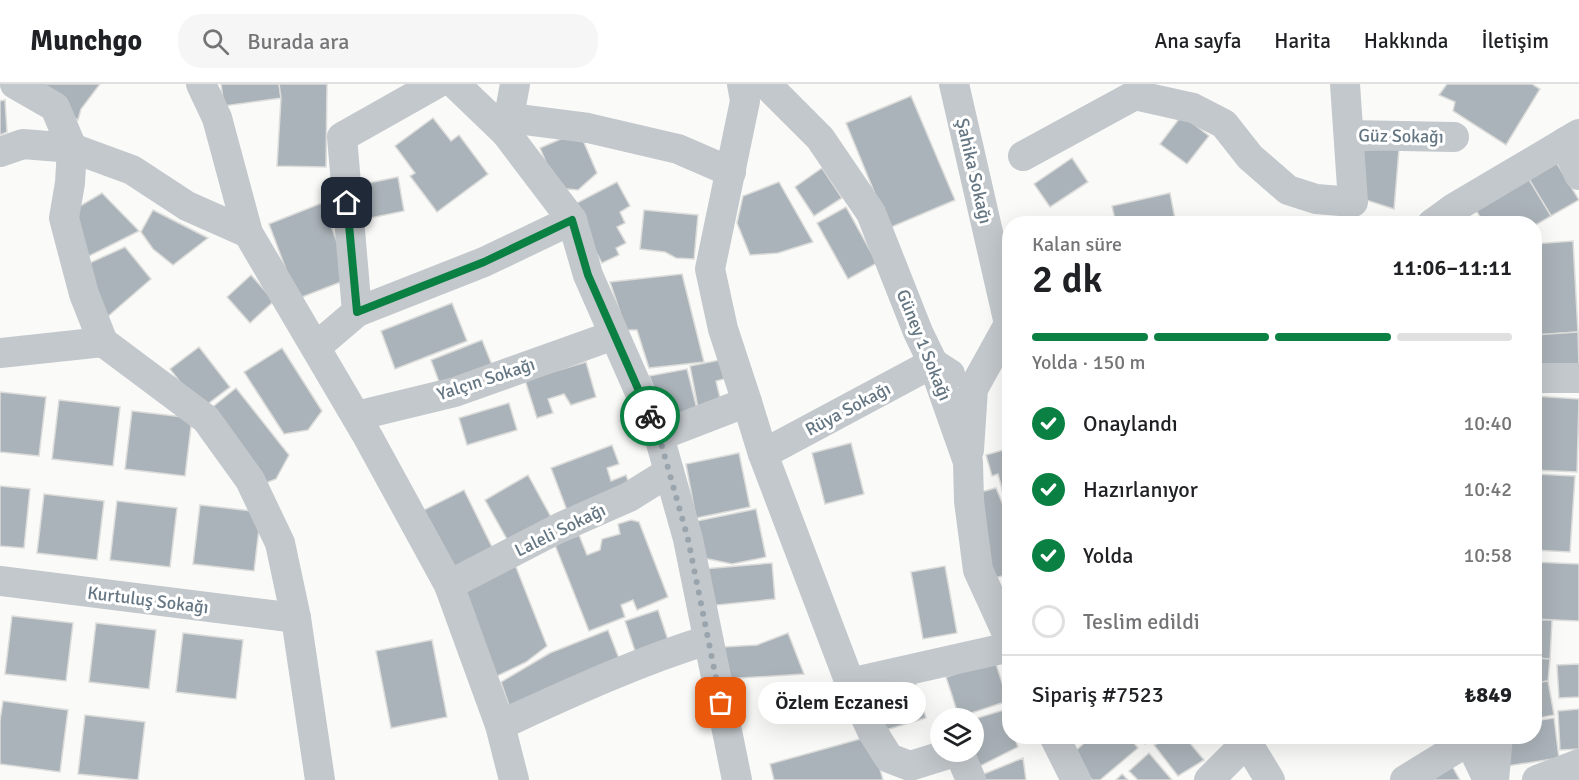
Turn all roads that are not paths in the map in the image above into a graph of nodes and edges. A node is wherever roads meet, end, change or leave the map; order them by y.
1 (15, 84) edge
2 (201, 84) edge
3 (436, 84) edge
4 (455, 84) edge
5 (515, 84) edge
6 (742, 84) edge
7 (766, 84) edge
8 (954, 84) edge
9 (1345, 84) edge
10 (508, 126) junction
11 (1349, 135) junction
12 (1454, 137) dead end
13 (1572, 138) edge
14 (72, 148) junction
15 (0, 152) edge
16 (1023, 156) dead end
17 (731, 172) junction
18 (1579, 175) edge
19 (1454, 216) edge
20 (572, 220) junction
21 (248, 233) junction
22 (1002, 293) edge
23 (357, 312) junction
24 (614, 335) junction
25 (1002, 337) edge
26 (103, 342) junction
27 (316, 347) junction
28 (0, 353) edge
29 (933, 363) junction
30 (1542, 378) edge
31 (1579, 378) edge
32 (973, 389) junction
33 (747, 402) junction
34 (356, 416) junction
35 (659, 436) junction
36 (763, 454) junction
37 (968, 462) junction
38 (669, 472) junction
39 (0, 581) edge
40 (448, 585) junction
41 (296, 618) junction
42 (1002, 622) edge
43 (708, 640) junction
44 (1002, 649) edge
45 (850, 683) junction
46 (500, 725) junction
47 (1063, 744) edge
48 (1241, 744) edge
49 (1248, 744) edge
50 (1464, 744) edge
51 (1478, 744) edge
52 (1479, 744) edge
53 (930, 760) edge
54 (962, 762) edge
55 (1579, 764) edge
56 (320, 780) edge
57 (514, 780) edge
58 (737, 780) edge
59 (971, 780) edge
60 (1077, 780) edge
61 (1209, 780) edge
62 (1270, 780) edge
63 (1405, 780) edge
64 (1488, 780) edge
65 (1494, 780) edge
66 (1537, 780) edge

1 - 14 street
2 - 21 street
3 - 23 street
4 - 10 street
5 - 10 street
6 - 17 street
7 - 29 street, Güney 1 Sokağı
8 - 22 street, Şahika Sokağı
9 - 11 street, Güz Sokağı
10 - 17 street
10 - 20 street
11 - 12 street, Güz Sokağı
11 - 16 street, Güz Sokağı
13 - 18 street
13 - 19 street
14 - 15 street
14 - 21 street
14 - 26 street
17 - 33 street
20 - 23 street
20 - 24 street
21 - 27 street
23 - 27 street
24 - 34 street, Yalçın Sokağı
24 - 35 street
25 - 32 street, Şahika Sokağı
26 - 28 street
26 - 41 street
27 - 34 street
29 - 32 street
29 - 36 street, Rüya Sokağı
29 - 37 street, Güney 1 Sokağı
30 - 31 street
32 - 37 street, Şahika Sokağı
33 - 35 street
33 - 36 street
34 - 40 street
35 - 38 street
36 - 45 street
37 - 42 street, Güney 1 Sokağı
38 - 40 street, Laleli Sokağı
38 - 43 street
39 - 41 street, Kurtuluş Sokağı
40 - 46 street
41 - 56 street
43 - 46 street
43 - 58 street
44 - 45 street
45 - 53 street
46 - 57 street
47 - 60 street
48 - 61 street
49 - 62 street
50 - 63 street
51 - 64 street
52 - 65 street
54 - 59 street
55 - 66 street

